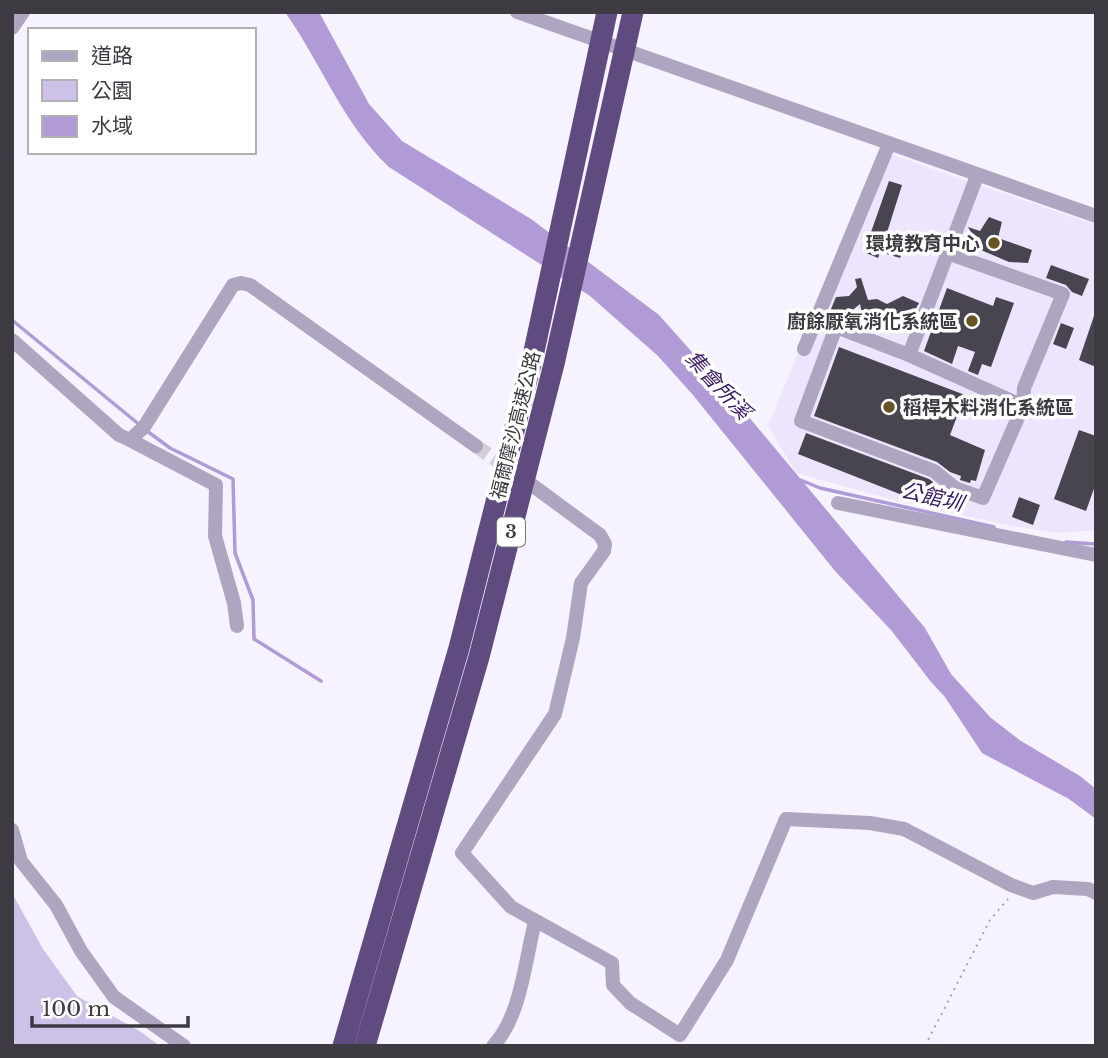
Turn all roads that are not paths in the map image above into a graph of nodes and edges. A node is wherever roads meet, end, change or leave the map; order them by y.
1 (23, 12) edge
2 (517, 12) edge
3 (607, 12) edge
4 (633, 12) edge
5 (12, 28) edge
6 (889, 144) junction
7 (977, 176) junction
8 (1096, 216) edge
9 (947, 253) junction
10 (12, 340) edge
11 (804, 349) dead end
12 (909, 355) junction
13 (1023, 406) junction
14 (130, 440) junction
15 (476, 446) tunnel mouth
16 (522, 477) tunnel mouth
17 (838, 503) dead end
18 (1096, 555) edge
19 (237, 626) dead end
20 (12, 830) edge
21 (1096, 893) edge
22 (535, 922) junction
23 (184, 1046) edge
24 (343, 1046) edge
25 (365, 1046) edge
26 (493, 1046) edge

1 - 5 street
2 - 6 street
3 - 24 highway, 福爾摩沙高速公路 / 3
4 - 25 highway, 福爾摩沙高速公路 / 3
6 - 7 street
6 - 11 street
7 - 8 street
7 - 9 street
9 - 12 street
9 - 13 street
10 - 14 street
12 - 13 street
12 - 13 street
14 - 15 street
14 - 19 street
16 - 22 street
17 - 18 street
20 - 23 street
21 - 22 street
22 - 26 street

